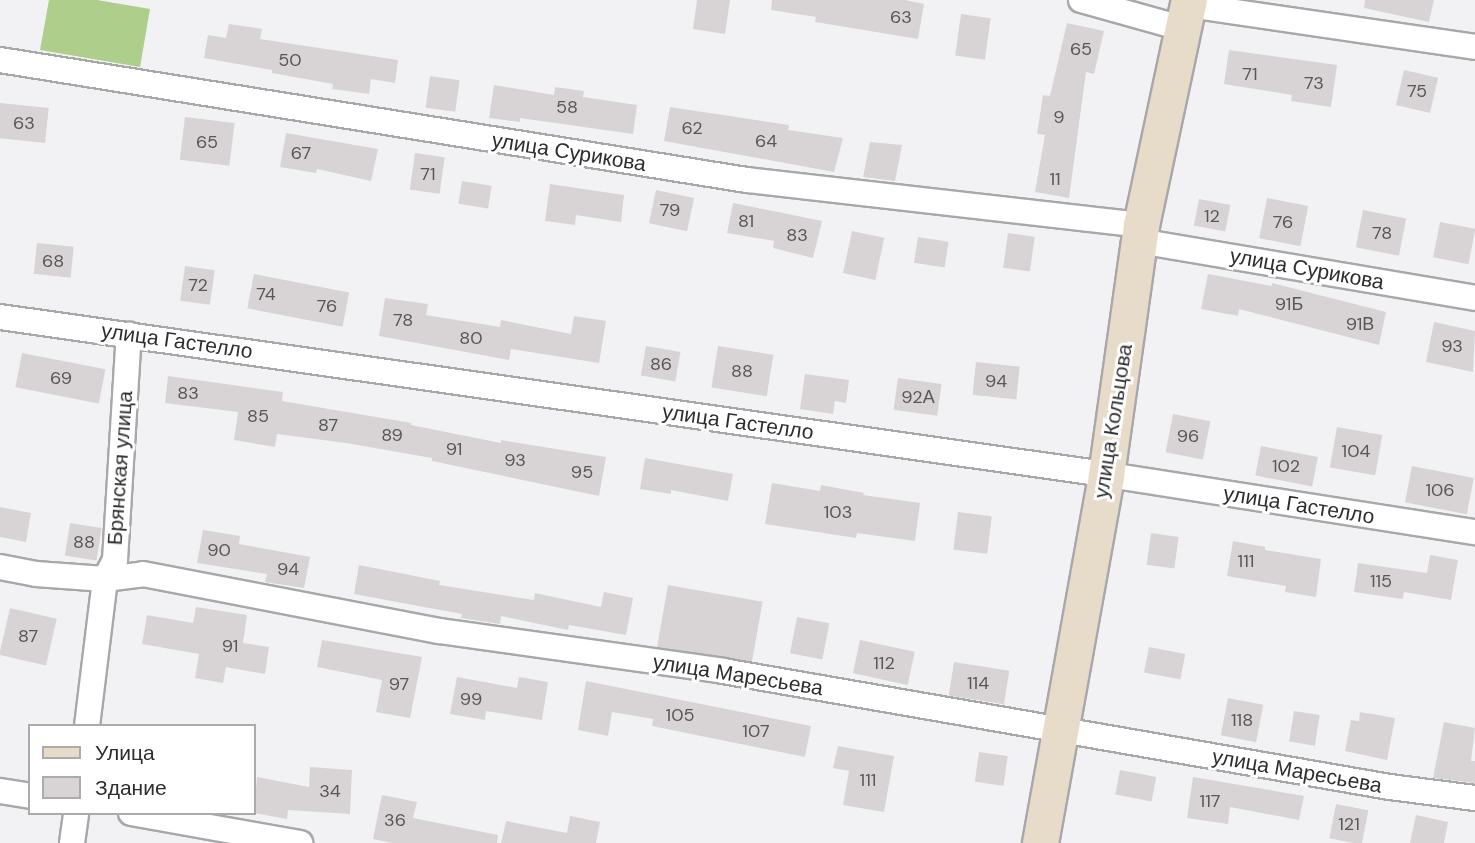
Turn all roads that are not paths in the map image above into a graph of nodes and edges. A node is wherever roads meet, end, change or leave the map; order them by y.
1 (1081, 0) edge
2 (1186, 11) edge
3 (1475, 47) edge
4 (0, 60) edge
5 (1140, 233) junction
6 (1475, 298) edge
7 (0, 317) edge
8 (129, 334) junction
9 (1106, 475) junction
10 (1475, 532) edge
11 (0, 567) edge
12 (105, 579) junction
13 (86, 724) edge
14 (1058, 730) junction
15 (0, 791) edge
16 (28, 796) edge
17 (1475, 798) edge
18 (76, 815) edge
19 (142, 815) edge
20 (72, 843) edge
21 (300, 843) edge
22 (1040, 843) edge

1 - 2 street
2 - 3 street
2 - 5 street, улица Кольцова
4 - 5 street, улица Сурикова
5 - 6 street, улица Сурикова
5 - 9 street, улица Кольцова
7 - 8 street, улица Гастелло
8 - 9 street, улица Гастелло
8 - 12 street, Брянская улица
9 - 10 street, улица Гастелло
9 - 14 street, улица Кольцова
11 - 12 street, улица Маресьева
12 - 13 street, Брянская улица
12 - 14 street, улица Маресьева
14 - 17 street, улица Маресьева
14 - 22 street, улица Кольцова
15 - 16 street
18 - 20 street
19 - 21 street

